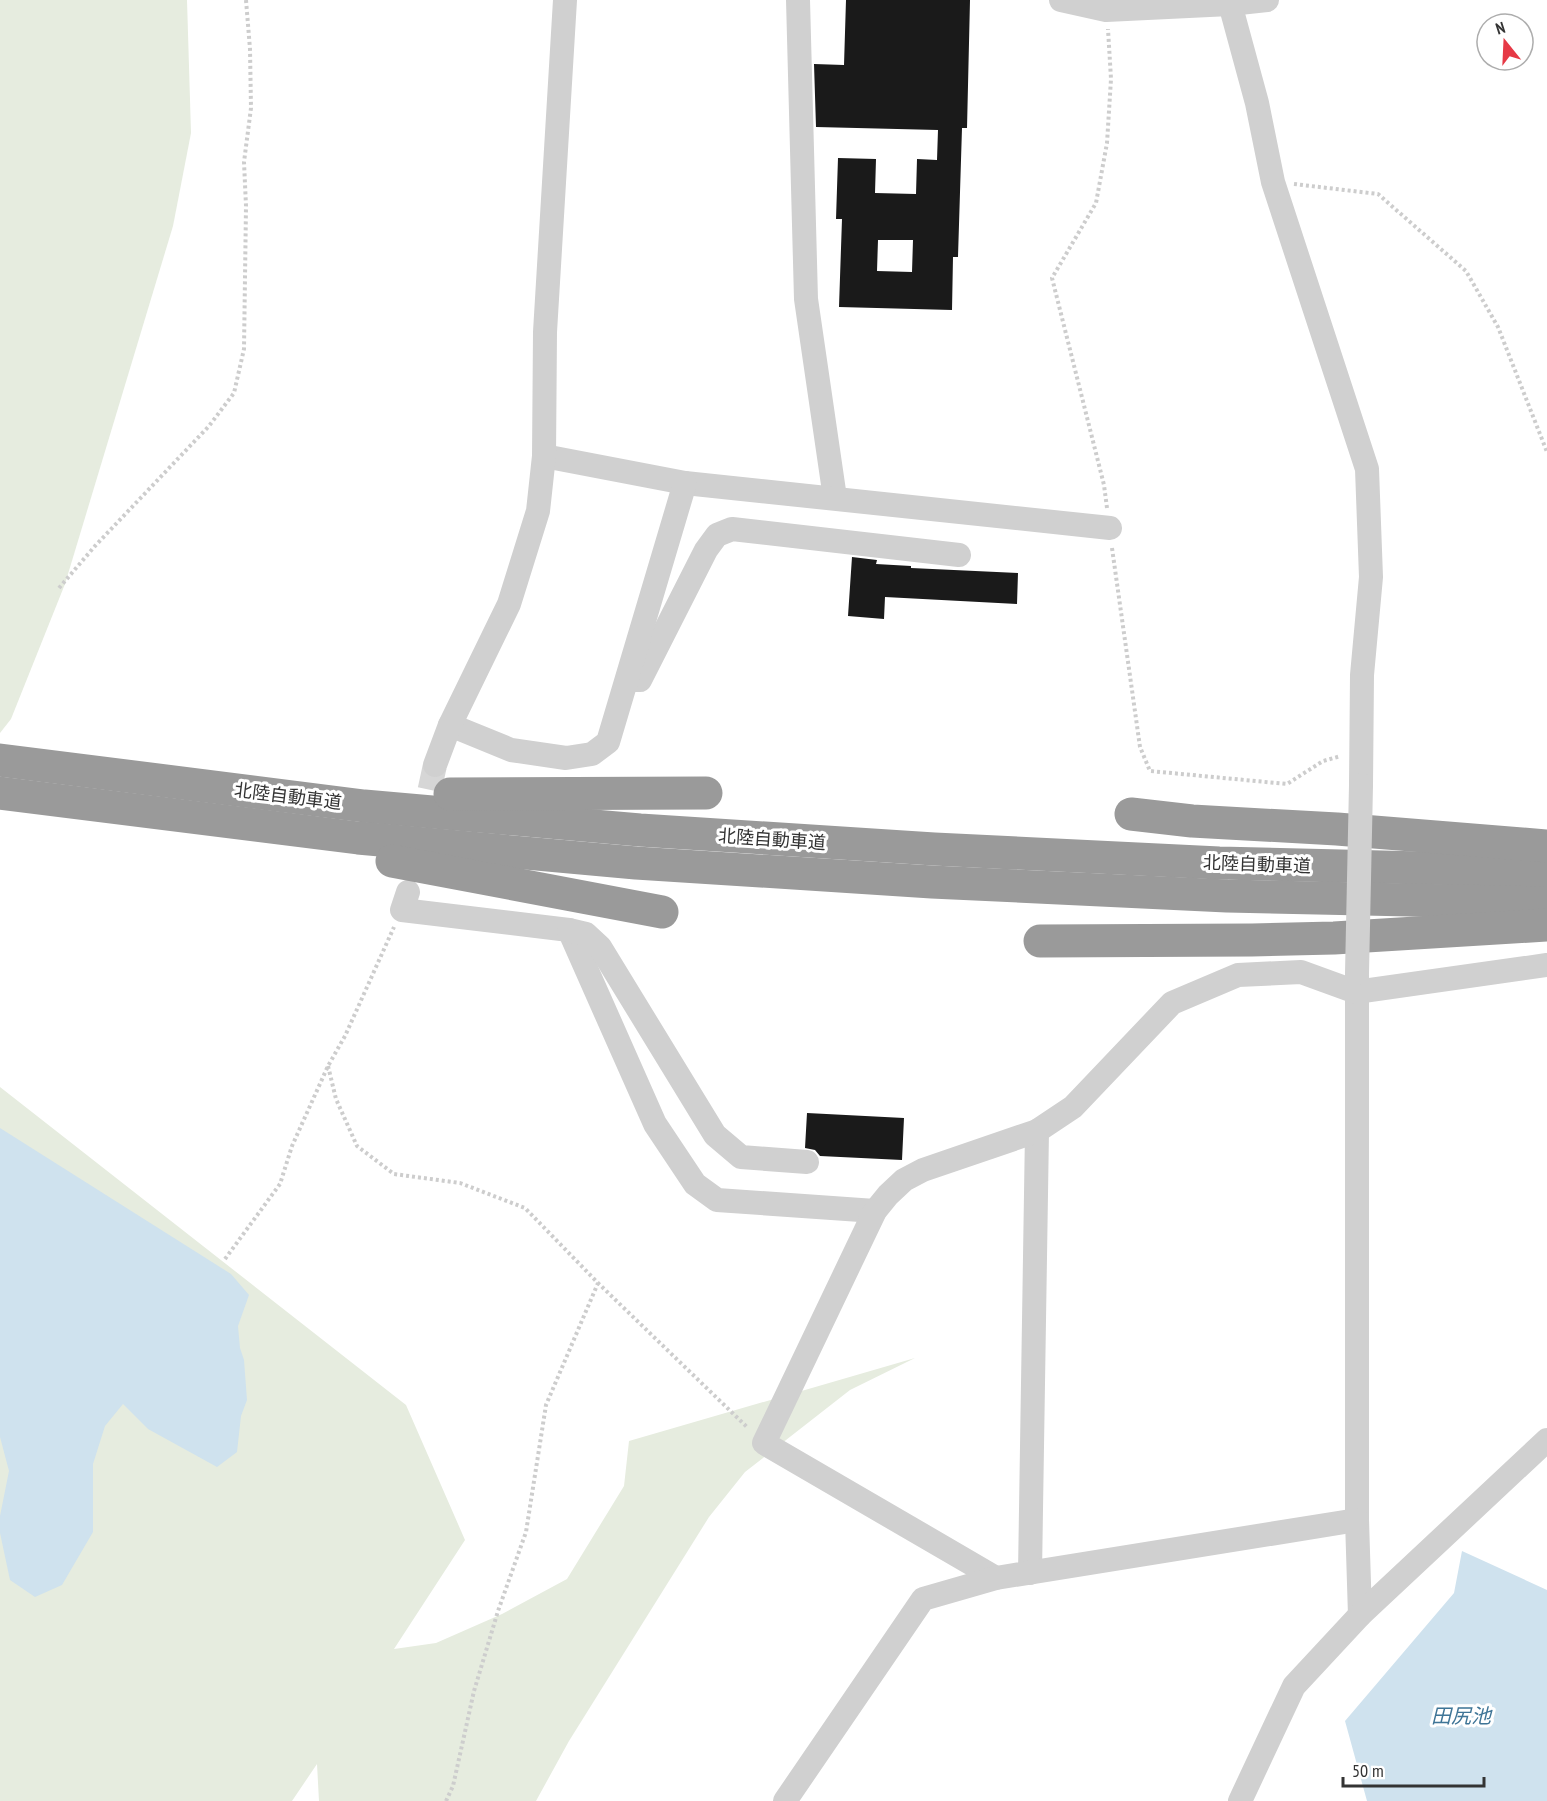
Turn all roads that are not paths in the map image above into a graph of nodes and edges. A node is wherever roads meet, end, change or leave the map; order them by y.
1 (565, 0) edge
2 (798, 0) edge
3 (1061, 0) edge
4 (1267, 0) edge
5 (1229, 2) edge
6 (544, 456) junction
7 (685, 483) junction
8 (835, 498) junction
9 (1110, 528) road end
10 (959, 555) dead end
11 (627, 681) junction
12 (450, 725) junction
13 (0, 760) edge
14 (435, 765) tunnel mouth
15 (95, 772) junction
16 (0, 793) edge
17 (706, 793) dead end
18 (0, 802) edge
19 (1131, 814) dead end
20 (1547, 846) edge
21 (1547, 871) edge
22 (405, 901) road end
23 (1547, 903) edge
24 (662, 912) dead end
25 (1547, 925) edge
26 (569, 930) junction
27 (1040, 940) dead end
28 (1547, 965) edge
29 (1357, 982) junction
30 (1037, 1131) junction
31 (807, 1162) dead end
32 (875, 1211) junction
33 (1547, 1440) edge
34 (1357, 1520) junction
35 (1030, 1573) junction
36 (996, 1578) junction
37 (1360, 1615) junction
38 (785, 1801) edge
39 (1240, 1801) edge

1 - 6 street
2 - 8 street
3 - 5 street
4 - 5 street
5 - 29 street, bridge
6 - 7 street
6 - 12 street
7 - 8 street
7 - 11 street
8 - 9 street
10 - 11 street
11 - 12 street
12 - 14 street
13 - 15 highway, 北陸自動車道
15 - 17 highway
15 - 21 highway, 北陸自動車道
16 - 23 highway, 北陸自動車道
18 - 24 highway
19 - 20 highway
22 - 26 street
25 - 27 highway
26 - 31 street
26 - 32 street
28 - 29 street
29 - 30 street
29 - 34 street
30 - 32 street
30 - 35 street
32 - 36 street
33 - 37 street
34 - 35 street
34 - 37 street
35 - 36 street
36 - 38 street
37 - 39 street

